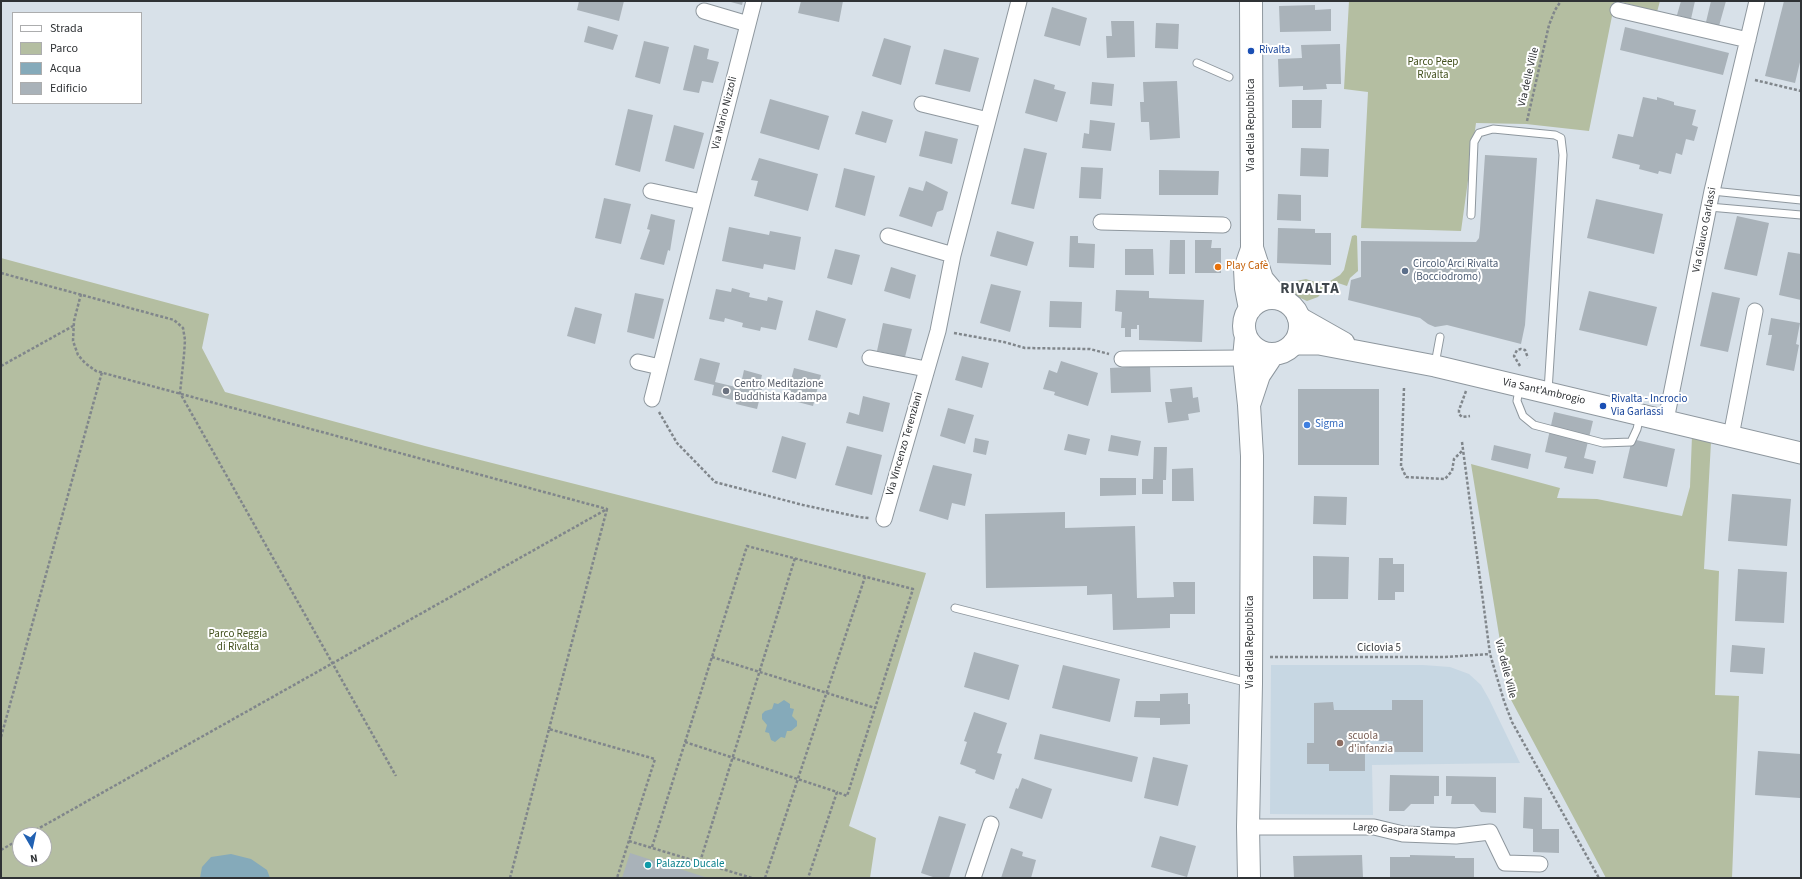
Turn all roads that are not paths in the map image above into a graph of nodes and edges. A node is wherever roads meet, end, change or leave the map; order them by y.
1 (754, 1) edge
2 (1019, 1) edge
3 (1251, 1) edge
4 (1757, 1) edge
5 (1618, 10) dead end
6 (704, 11) dead end
7 (748, 24) junction
8 (1748, 40) junction
9 (1197, 63) dead end
10 (1229, 77) dead end
11 (922, 104) dead end
12 (988, 120) junction
13 (651, 191) dead end
14 (1712, 191) junction
15 (1801, 200) edge
16 (702, 202) junction
17 (1709, 207) junction
18 (1801, 214) edge
19 (1471, 215) dead end
20 (1101, 222) dead end
21 (1223, 225) dead end
22 (888, 236) dead end
23 (1252, 248) junction
24 (953, 255) junction
25 (1279, 299) junction
26 (1250, 309) junction
27 (1755, 311) dead end
28 (1298, 317) junction
29 (1440, 337) dead end
30 (1293, 344) junction
31 (1245, 347) junction
32 (1357, 350) junction
33 (1273, 354) junction
34 (870, 358) dead end
35 (1122, 359) road end
36 (638, 362) dead end
37 (1435, 366) junction
38 (660, 367) junction
39 (926, 369) junction
40 (1521, 378) junction
41 (1548, 393) junction
42 (652, 399) road end
43 (1249, 405) junction
44 (1640, 415) junction
45 (1666, 420) junction
46 (1731, 436) junction
47 (1801, 453) edge
48 (884, 519) road end
49 (955, 608) dead end
50 (1251, 684) junction
51 (991, 824) dead end
52 (1248, 827) junction
53 (1540, 864) dead end
54 (973, 878) edge
55 (1249, 878) edge

1 - 7 street, Via Mario Nizzoli
2 - 12 street, Via Vincenzo Terenziani
3 - 23 main road, Via della Repubblica
4 - 8 street, Via Glauco Garlassi
5 - 8 street
6 - 7 street
7 - 16 street, Via Mario Nizzoli
8 - 14 street, Via Glauco Garlassi
9 - 10 lane
11 - 12 street
12 - 24 street, Via Vincenzo Terenziani
13 - 16 street
14 - 15 lane
14 - 17 street, Via Glauco Garlassi
16 - 38 street, Via Mario Nizzoli
17 - 18 lane
17 - 45 street, Via Glauco Garlassi
19 - 41 lane
20 - 21 street
22 - 24 street
23 - 25 main road, Via della Repubblica
23 - 26 main road, Via della Repubblica
24 - 39 street, Via Vincenzo Terenziani
25 - 26 main road
25 - 28 main road, Via della Repubblica
26 - 31 main road, Via della Repubblica
27 - 46 street
28 - 30 main road
28 - 32 main road, Via Sant'Ambrogio
29 - 37 lane
30 - 32 main road, Via Sant'Ambrogio
30 - 33 main road
31 - 33 main road
31 - 35 street
31 - 43 main road, Via della Repubblica
32 - 37 main road, Via Sant'Ambrogio
33 - 43 main road, Via della Repubblica
34 - 39 street
36 - 38 street
37 - 40 main road, Via Sant'Ambrogio
38 - 42 street, Via Mario Nizzoli
39 - 48 street, Via Vincenzo Terenziani
40 - 41 main road, Via Sant'Ambrogio
40 - 44 lane
41 - 44 main road, Via Sant'Ambrogio
43 - 50 main road, Via della Repubblica
44 - 45 main road, Via Sant'Ambrogio
45 - 46 main road, Via Sant'Ambrogio
46 - 47 main road, Via Sant'Ambrogio
49 - 50 lane
50 - 52 main road, Via della Repubblica
51 - 54 street
52 - 53 street, Largo Gaspara Stampa
52 - 55 main road, Via della Repubblica

